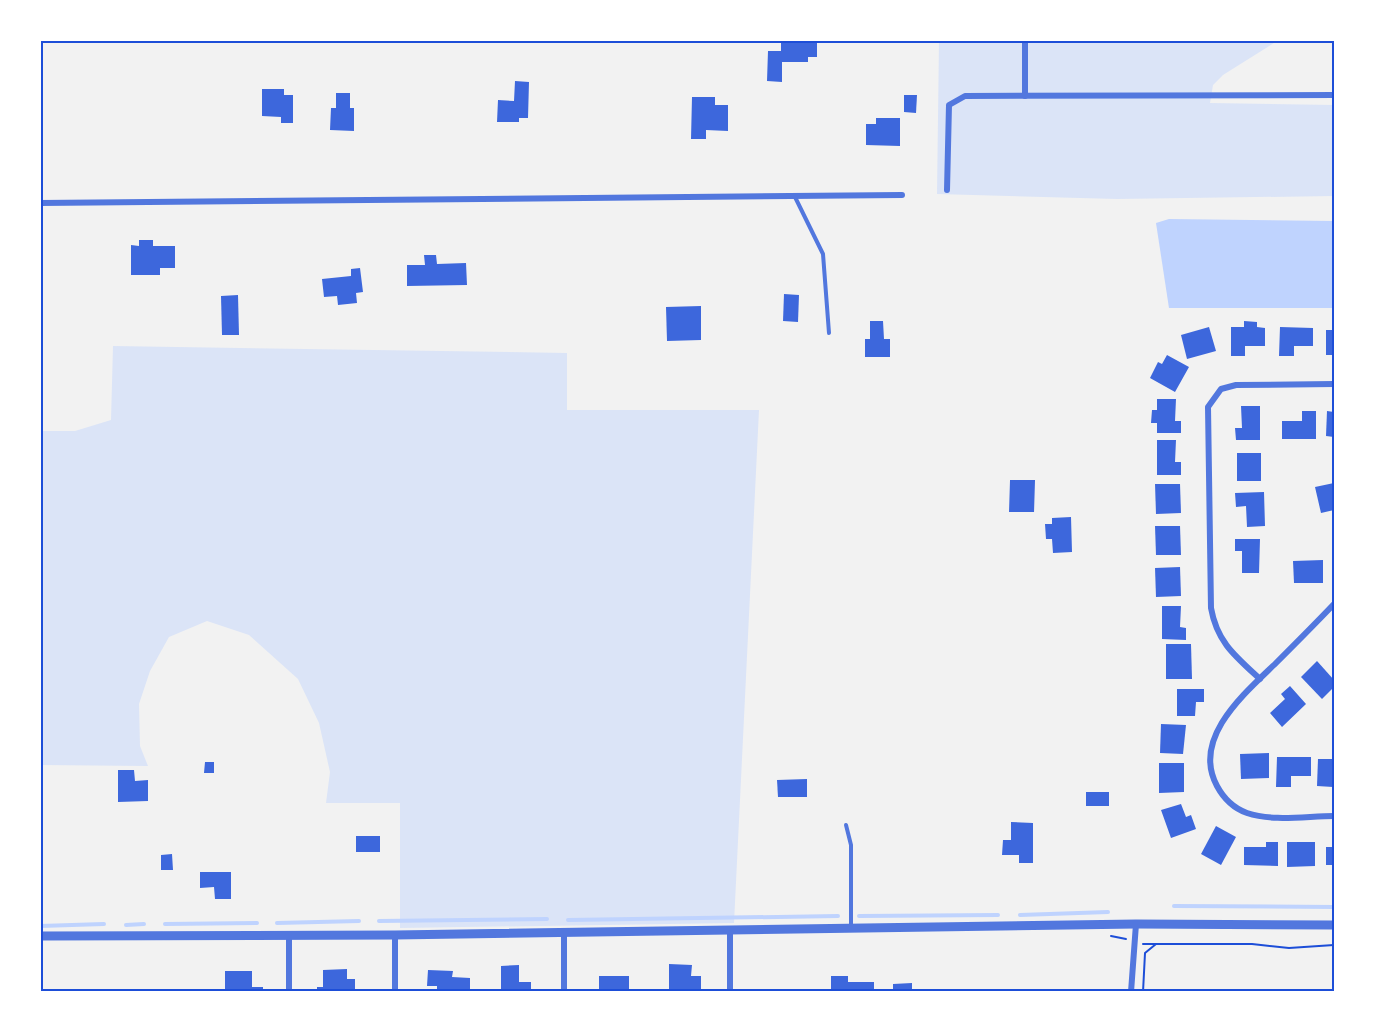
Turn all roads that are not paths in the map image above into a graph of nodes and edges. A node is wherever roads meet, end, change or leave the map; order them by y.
1 (1025, 40) edge
2 (1335, 95) edge
3 (1025, 96) junction
4 (947, 190) dead end
5 (902, 195) dead end
6 (794, 196) junction
7 (40, 203) edge
8 (829, 333) dead end
9 (1335, 384) edge
10 (1335, 604) edge
11 (1260, 679) junction
12 (1335, 816) edge
13 (846, 825) dead end
14 (1137, 924) junction
15 (1335, 925) edge
16 (851, 928) junction
17 (730, 929) junction
18 (564, 931) junction
19 (289, 934) junction
20 (395, 935) junction
21 (40, 936) edge
22 (290, 992) edge
23 (395, 992) edge
24 (564, 992) edge
25 (730, 992) edge
26 (1131, 992) edge

1 - 3 street
2 - 3 street
3 - 4 street
5 - 6 street
6 - 7 street
6 - 8 lane
9 - 11 street
10 - 11 street
11 - 12 street
13 - 16 lane
14 - 15 street
14 - 16 street
14 - 26 street
16 - 17 street
17 - 18 street
17 - 25 street
18 - 20 street
18 - 24 street
19 - 20 street
19 - 21 street
19 - 22 street
20 - 23 street

